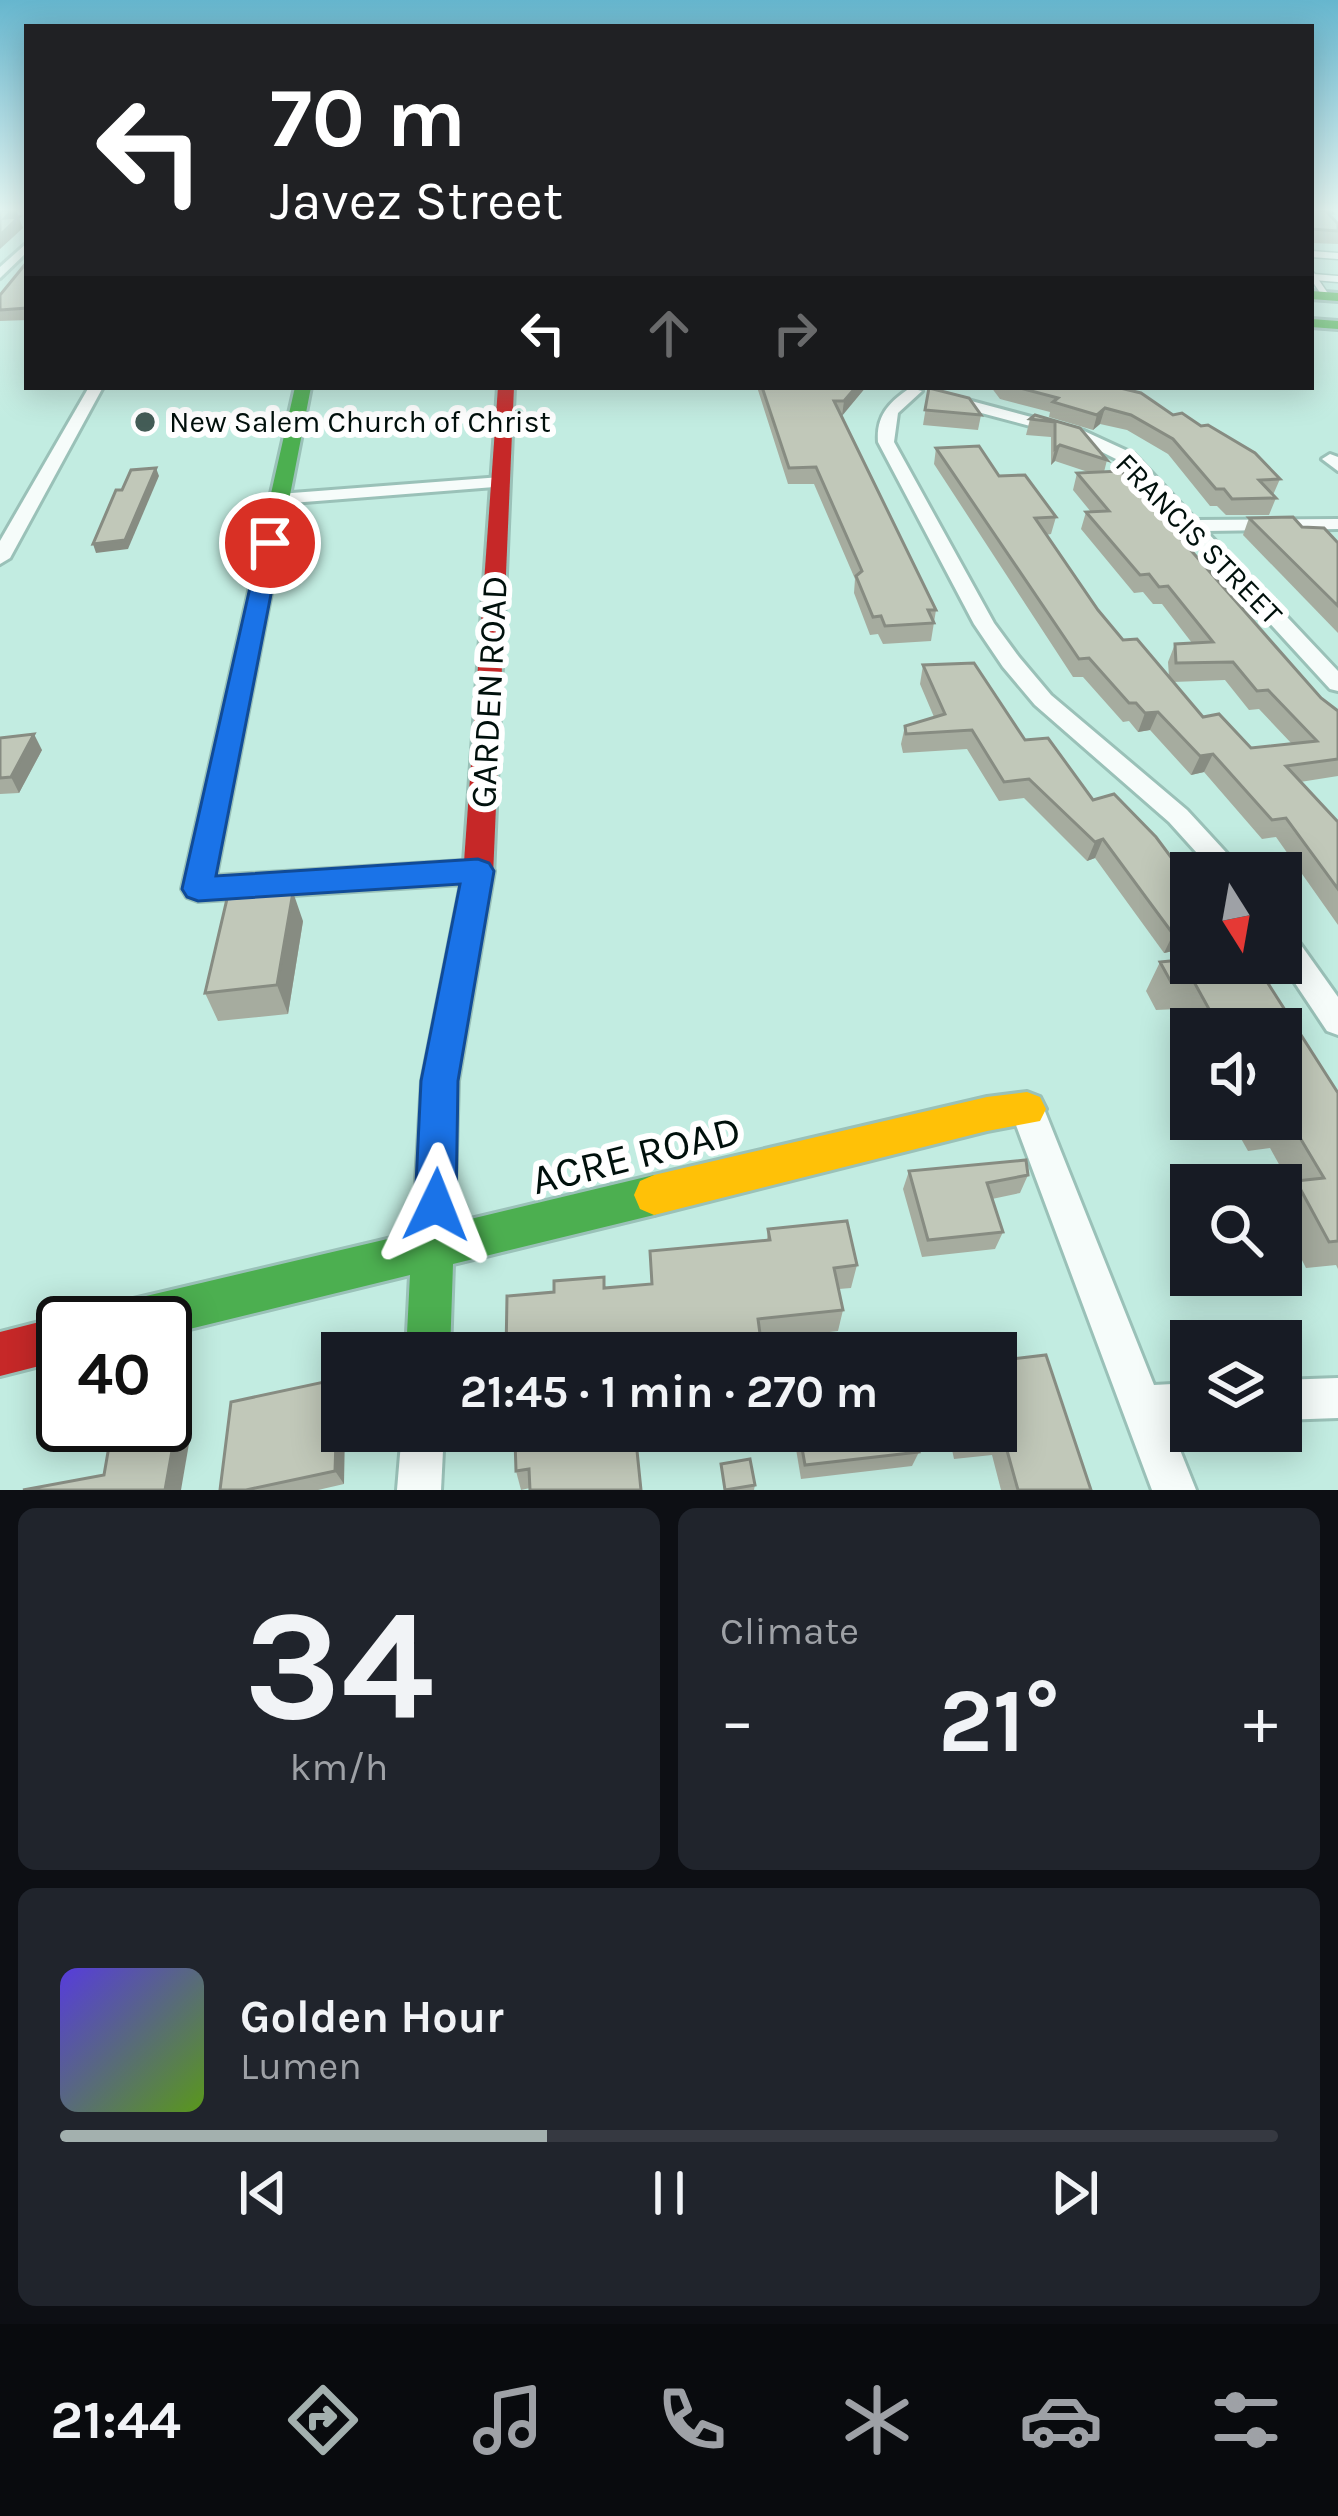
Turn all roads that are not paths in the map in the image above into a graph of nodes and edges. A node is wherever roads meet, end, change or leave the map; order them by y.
1 (94, 390) edge
2 (302, 390) edge
3 (506, 390) edge
4 (907, 390) edge
5 (912, 390) edge
6 (501, 482) junction
7 (279, 499) junction
8 (1338, 524) edge
9 (1192, 526) junction
10 (0, 558) edge
11 (1338, 684) edge
12 (1211, 852) edge
13 (478, 871) junction
14 (1302, 970) edge
15 (1338, 1022) edge
16 (1027, 1109) joint
17 (434, 1246) junction
18 (192, 1306) edge
19 (429, 1332) edge
20 (36, 1345) edge
21 (0, 1354) edge
22 (1338, 1398) edge
23 (1302, 1399) edge
24 (1170, 1405) edge
25 (1142, 1406) junction
26 (422, 1452) edge
27 (419, 1490) edge
28 (1174, 1490) edge

1 - 10 street
2 - 7 street
3 - 6 street, GARDEN ROAD
4 - 12 street
5 - 9 street, FRANCIS STREET
6 - 7 street
6 - 13 street, GARDEN ROAD
7 - 13 street
8 - 9 street
9 - 11 street, FRANCIS STREET
13 - 17 street, GARDEN ROAD
14 - 15 street
16 - 17 street, ACRE ROAD
16 - 25 street
17 - 18 street, ACRE ROAD
17 - 19 street, GARDEN ROAD
20 - 21 street
22 - 23 street
24 - 25 street
25 - 28 street
26 - 27 street

